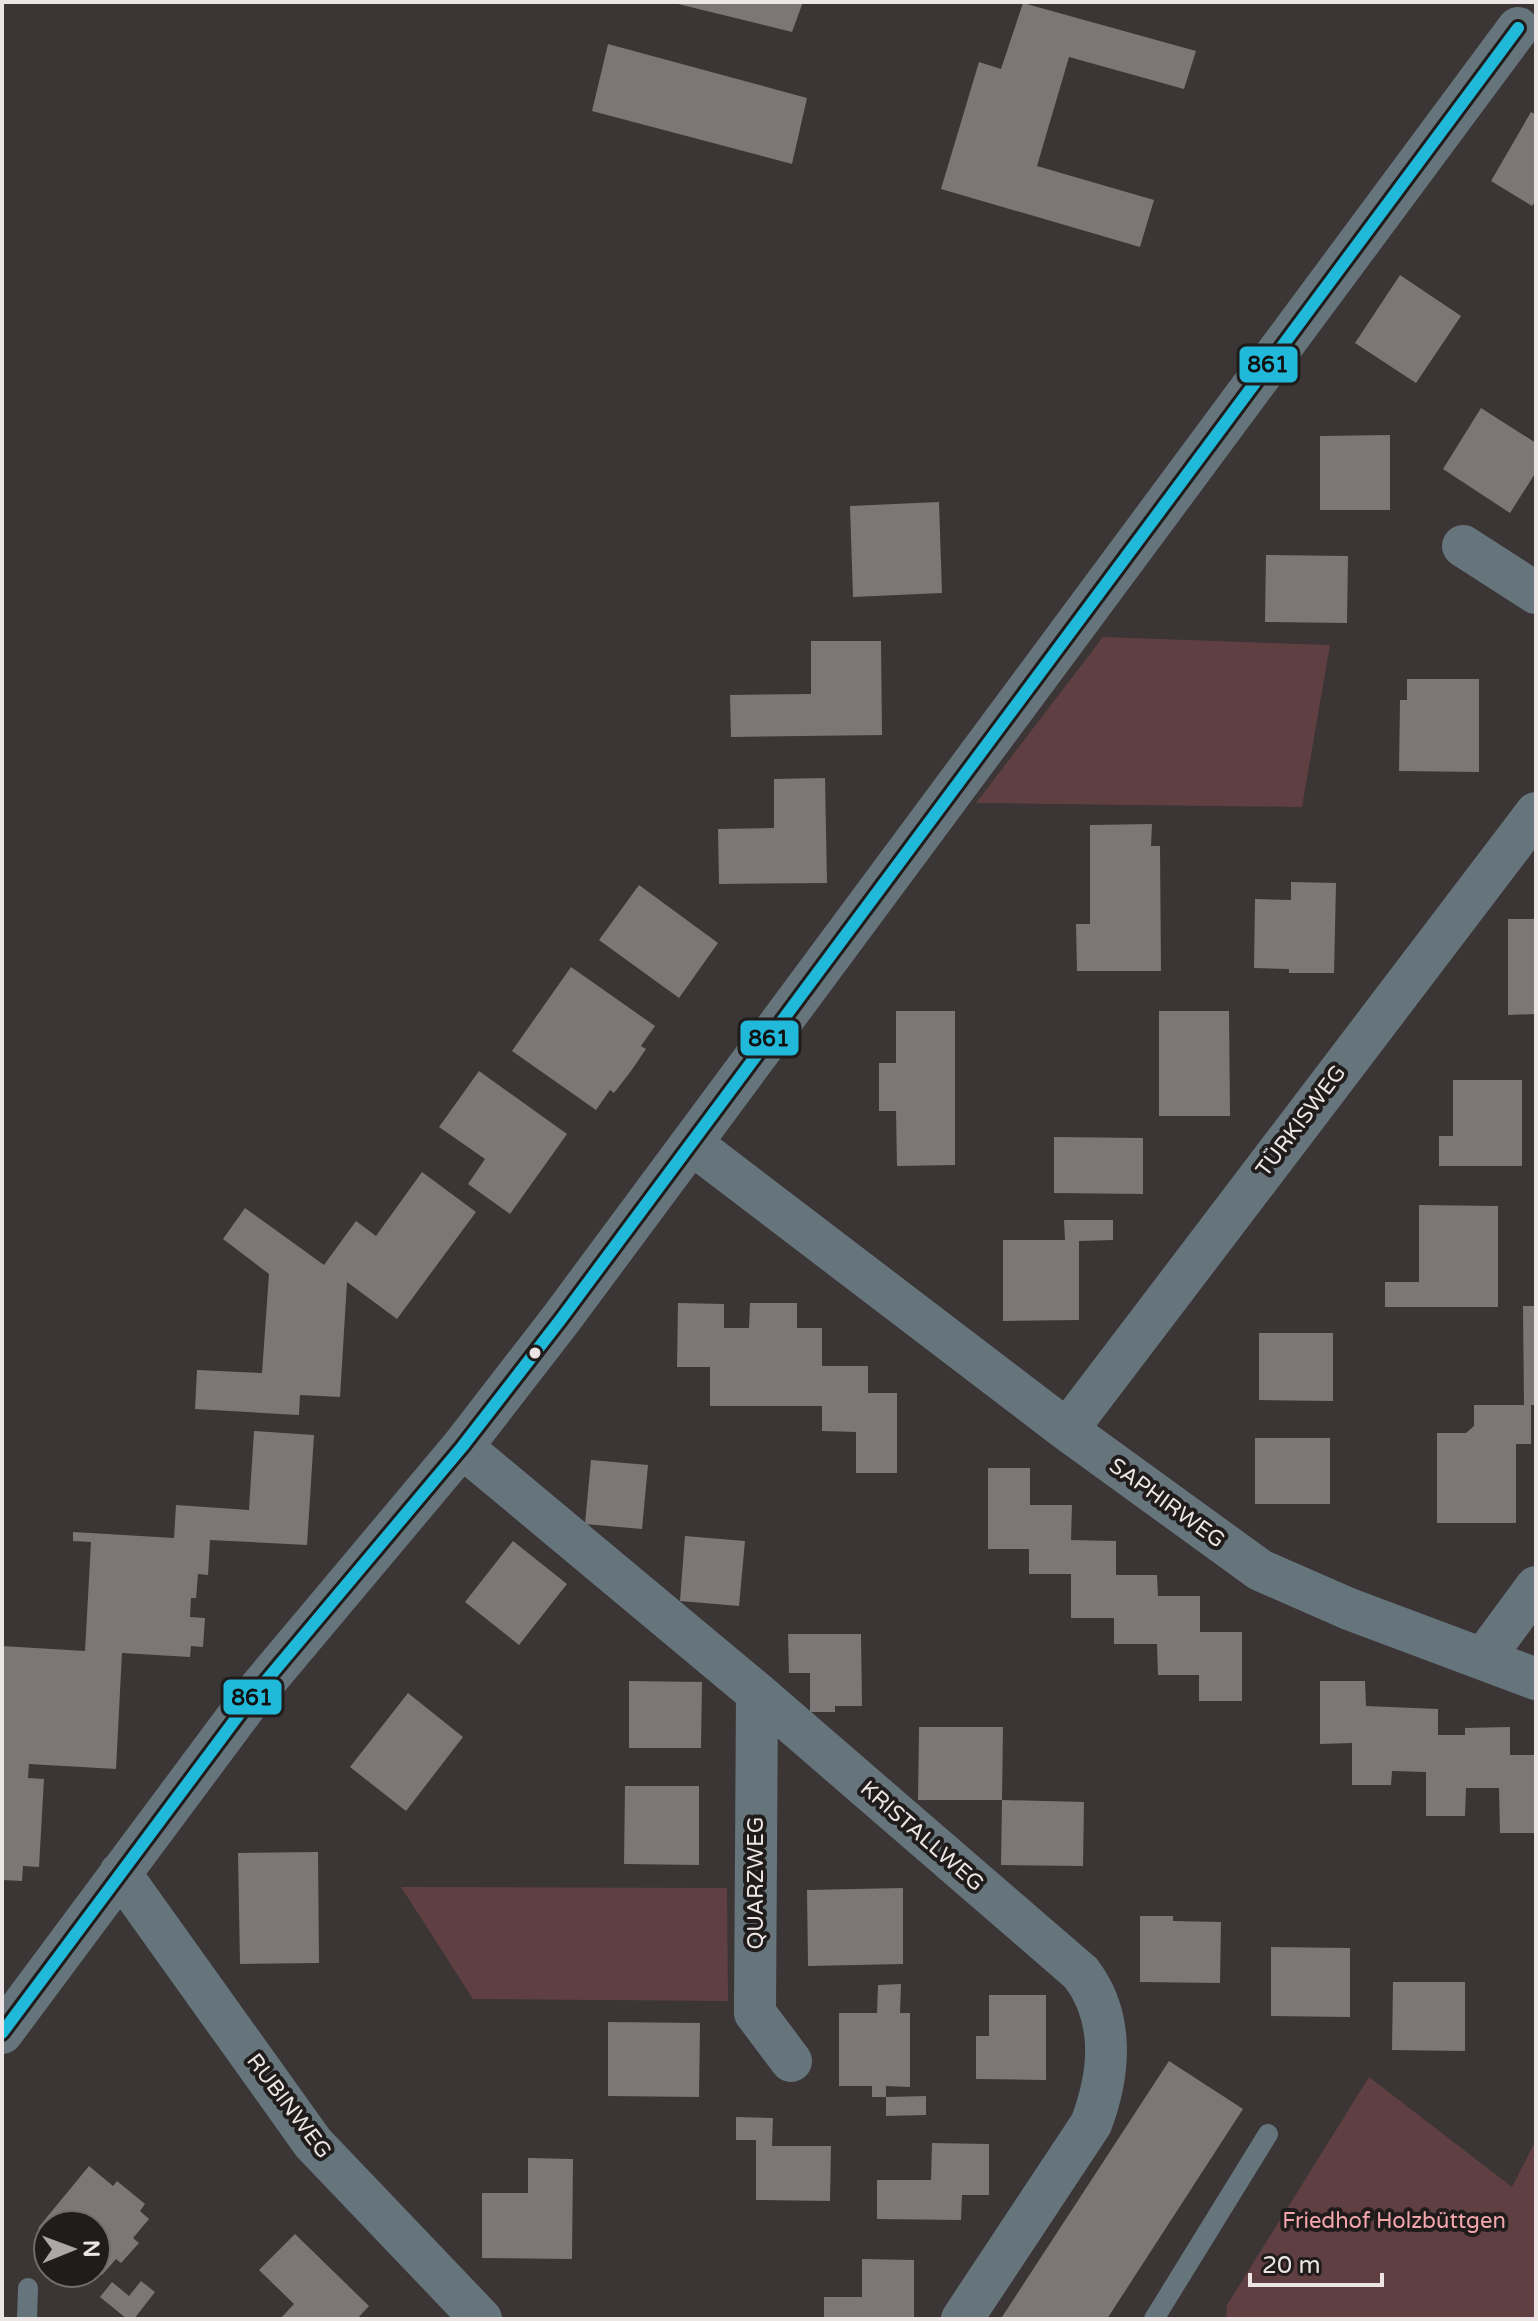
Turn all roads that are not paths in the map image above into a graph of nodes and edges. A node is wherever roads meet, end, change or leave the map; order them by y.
1 (1517, 24) edge
2 (1463, 546) dead end
3 (1536, 593) edge
4 (1536, 813) edge
5 (692, 1144) junction
6 (1067, 1430) junction
7 (462, 1447) junction
8 (1536, 1587) edge
9 (1483, 1659) junction
10 (1536, 1679) edge
11 (757, 1693) junction
12 (120, 1873) junction
13 (2, 2033) edge
14 (791, 2061) dead end
15 (1268, 2134) dead end
16 (28, 2288) dead end
17 (27, 2319) edge
18 (481, 2319) edge
19 (962, 2319) edge
20 (1154, 2319) edge

1 - 5 street
2 - 3 street
4 - 6 street, TÜRKISWEG
5 - 6 street, SAPHIRWEG
5 - 7 street
6 - 9 street, SAPHIRWEG
7 - 11 street, KRISTALLWEG
7 - 12 street
8 - 9 street
9 - 10 street, SAPHIRWEG
11 - 14 street, QUARZWEG
11 - 19 street, KRISTALLWEG
12 - 13 street
12 - 18 street, RUBINWEG
15 - 20 lane
16 - 17 lane

